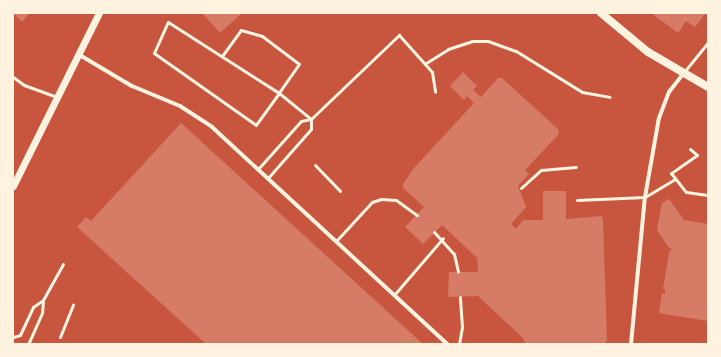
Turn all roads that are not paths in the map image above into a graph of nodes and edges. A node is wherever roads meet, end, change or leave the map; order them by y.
1 (99, 13) edge
2 (601, 13) edge
3 (708, 42) edge
4 (78, 54) junction
5 (222, 56) junction
6 (426, 63) junction
7 (683, 74) junction
8 (13, 76) edge
9 (708, 87) edge
10 (435, 92) dead end
11 (279, 93) junction
12 (57, 97) junction
13 (610, 97) dead end
14 (311, 120) junction
15 (690, 150) dead end
16 (315, 165) dead end
17 (576, 167) dead end
18 (258, 168) junction
19 (268, 178) junction
20 (675, 179) junction
21 (13, 186) edge
22 (521, 188) dead end
23 (340, 191) dead end
24 (708, 195) edge
25 (645, 197) junction
26 (577, 200) dead end
27 (417, 215) dead end
28 (434, 232) dead end
29 (443, 238) junction
30 (337, 240) junction
31 (63, 264) dead end
32 (458, 272) dead end
33 (394, 295) junction
34 (460, 296) dead end
35 (43, 300) junction
36 (73, 305) dead end
37 (13, 337) edge
38 (60, 337) dead end
39 (28, 344) edge
40 (447, 344) edge
41 (459, 344) edge
42 (631, 344) edge

1 - 4 street
2 - 7 main road
3 - 7 lane
4 - 12 street
4 - 18 street
5 - 11 lane
5 - 11 lane
5 - 11 lane
6 - 10 lane
6 - 13 lane
6 - 14 lane
7 - 9 main road
7 - 25 street
8 - 12 lane
11 - 14 lane
12 - 21 street
14 - 18 lane
14 - 19 lane
15 - 20 lane
16 - 23 lane
17 - 22 lane
18 - 19 street
19 - 30 street
20 - 24 lane
20 - 25 lane
25 - 26 lane
25 - 42 street
27 - 30 lane
28 - 29 lane
29 - 32 lane
29 - 33 lane
30 - 33 street
31 - 35 lane
33 - 40 street
34 - 41 lane
35 - 37 lane
35 - 39 lane
36 - 38 lane

